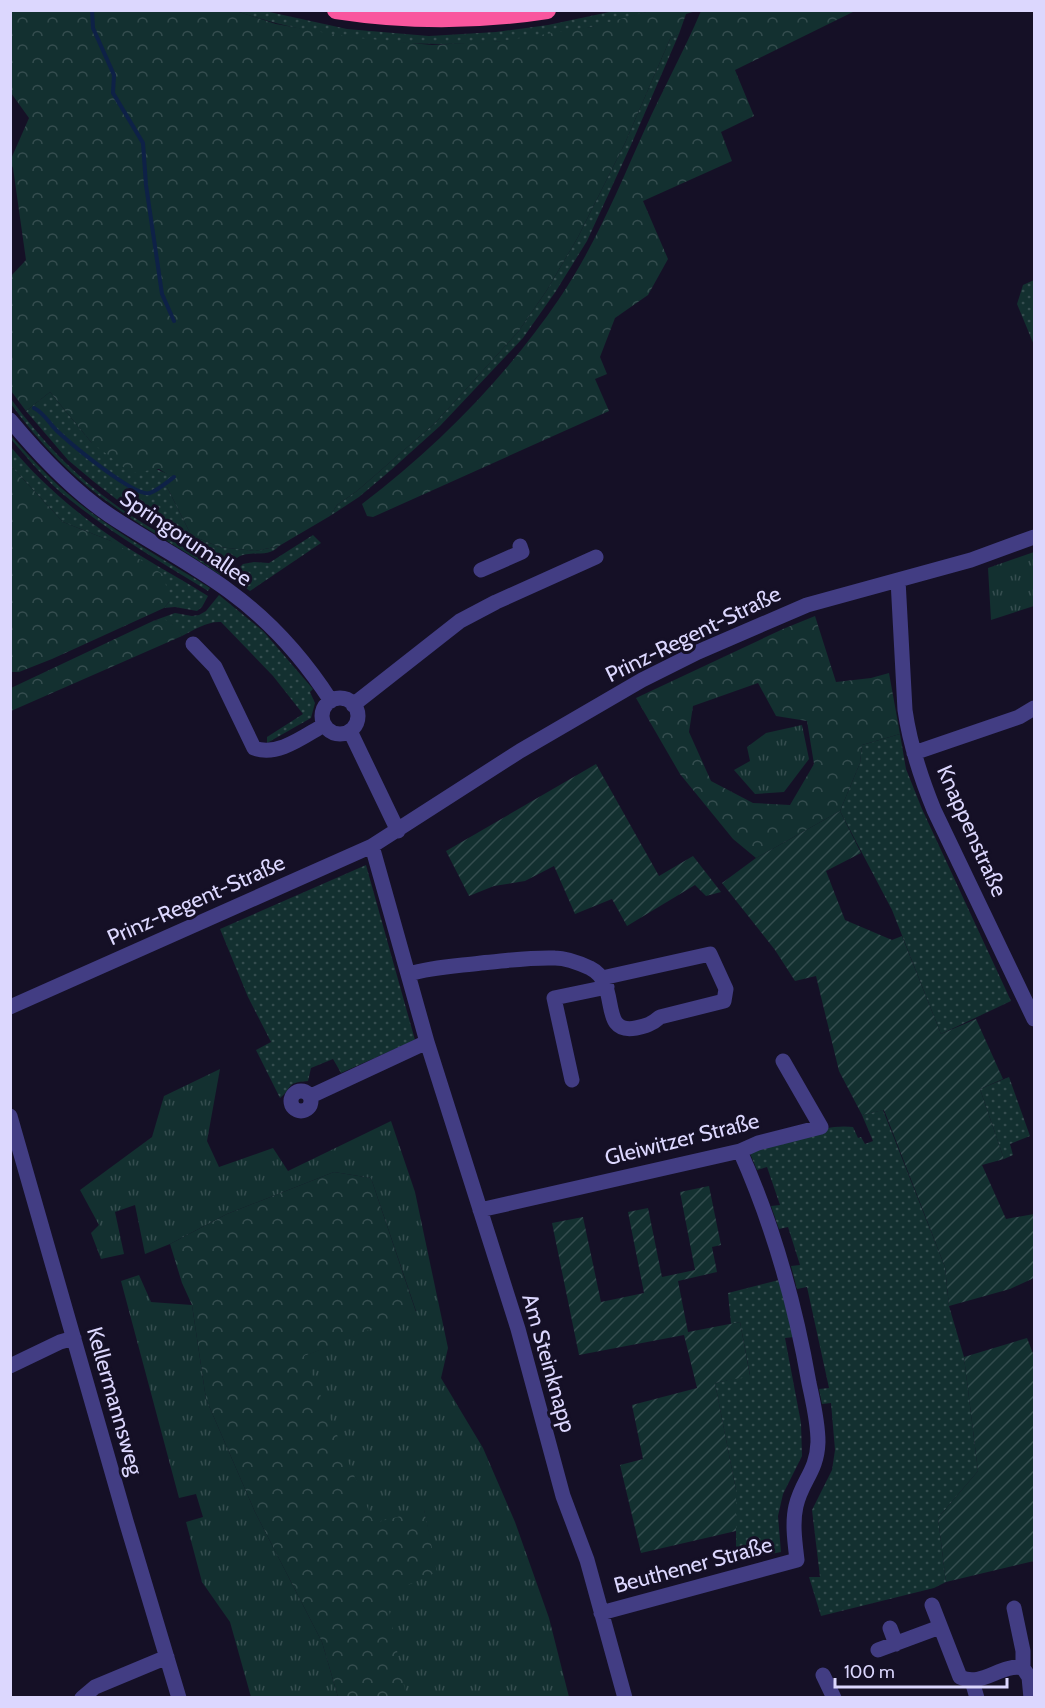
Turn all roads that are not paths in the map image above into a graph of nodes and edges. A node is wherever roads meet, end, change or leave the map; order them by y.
1 (336, 10) edge
2 (547, 10) edge
3 (10, 420) edge
4 (1035, 537) edge
5 (520, 546) dead end
6 (596, 557) dead end
7 (482, 570) dead end
8 (898, 580) junction
9 (193, 644) dead end
10 (331, 701) junction
11 (353, 705) junction
12 (1035, 708) edge
13 (324, 725) junction
14 (350, 731) junction
15 (914, 753) junction
16 (398, 831) junction
17 (372, 846) junction
18 (409, 974) junction
19 (604, 982) junction
20 (10, 1007) edge
21 (1035, 1019) edge
22 (428, 1042) junction
23 (783, 1061) dead end
24 (572, 1080) dead end
25 (310, 1096) dead end
26 (10, 1116) edge
27 (740, 1151) junction
28 (480, 1210) junction
29 (74, 1338) junction
30 (10, 1365) edge
31 (932, 1605) dead end
32 (1014, 1608) dead end
33 (601, 1613) junction
34 (940, 1627) junction
35 (890, 1628) dead end
36 (896, 1644) junction
37 (878, 1650) dead end
38 (166, 1657) junction
39 (1023, 1668) junction
40 (823, 1675) dead end
41 (972, 1681) junction
42 (82, 1698) edge
43 (178, 1698) edge
44 (625, 1698) edge
45 (834, 1698) edge
46 (977, 1698) edge
47 (1031, 1698) edge

1 - 2 highway
3 - 10 street, Springorumallee
4 - 8 street, Prinz-Regent-Straße
5 - 7 street
6 - 11 street
8 - 15 street, Knappenstraße
8 - 16 street, Prinz-Regent-Straße
9 - 13 street
10 - 11 street
10 - 13 street
11 - 14 street
12 - 15 street
13 - 14 street
14 - 16 street
15 - 21 street, Knappenstraße
16 - 17 street, Prinz-Regent-Straße
17 - 18 street, Am Steinknapp
17 - 20 street, Prinz-Regent-Straße
18 - 19 street
18 - 22 street, Am Steinknapp
19 - 19 street
19 - 24 street
22 - 25 street
22 - 28 street, Am Steinknapp
23 - 27 street, Gleiwitzer Straße
26 - 29 street, Kellermannsweg
27 - 28 street, Gleiwitzer Straße
27 - 33 street, Beuthener Straße
28 - 33 street, Am Steinknapp
29 - 30 street
29 - 38 street, Kellermannsweg
31 - 34 street
32 - 39 street
33 - 44 street, Am Steinknapp
34 - 36 street
34 - 41 street
35 - 36 street
36 - 37 street
38 - 42 street
38 - 43 street, Kellermannsweg
39 - 41 street
39 - 47 street
40 - 45 street
41 - 46 street

